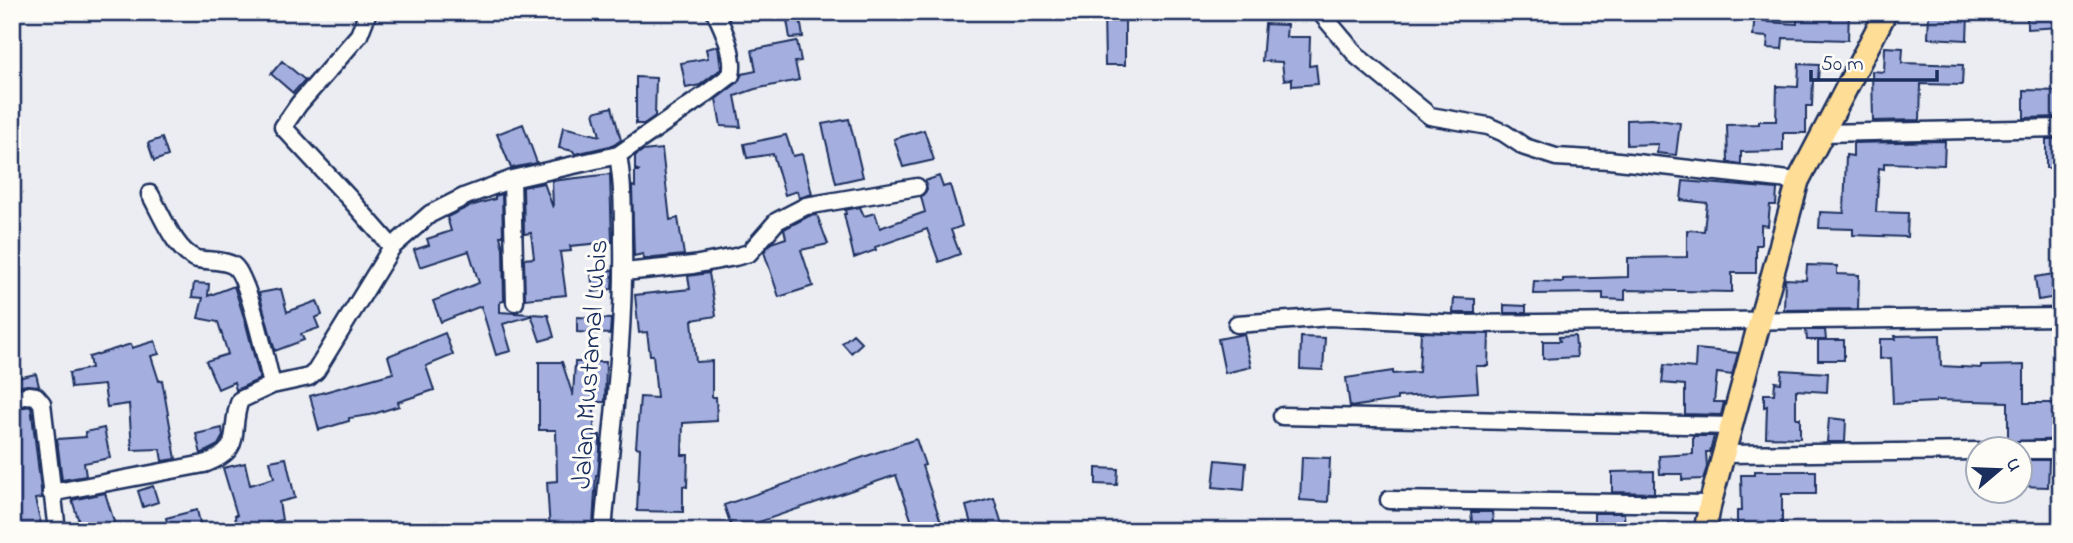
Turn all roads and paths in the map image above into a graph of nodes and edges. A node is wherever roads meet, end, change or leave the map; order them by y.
1 (368, 12) edge
2 (715, 12) edge
3 (1320, 12) edge
4 (1886, 12) edge
5 (2061, 128) edge
6 (1822, 133) junction
7 (618, 155) junction
8 (512, 179) junction
9 (1798, 181) junction
10 (918, 187) dead end
11 (150, 194) dead end
12 (391, 247) junction
13 (624, 272) junction
14 (515, 302) dead end
15 (2061, 317) edge
16 (1761, 321) junction
17 (1237, 324) dead end
18 (272, 385) junction
19 (12, 399) edge
20 (1282, 415) dead end
21 (1732, 426) junction
22 (2035, 450) edge
23 (2061, 450) edge
24 (1965, 451) edge
25 (1725, 454) junction
26 (51, 493) junction
27 (1389, 500) dead end
28 (1710, 504) junction
29 (57, 531) edge
30 (603, 531) edge
31 (1705, 531) edge

1 - 12 street
2 - 7 street
3 - 9 street
4 - 6 main road
5 - 6 street
6 - 9 main road
7 - 8 street
7 - 13 street, Jalan Mustamal Lubis
8 - 12 street
8 - 14 street
9 - 16 main road
10 - 13 street
11 - 18 street
12 - 18 street
13 - 30 street, Jalan Mustamal Lubis
15 - 16 street
16 - 17 street
16 - 21 main road
18 - 26 street
19 - 26 street
20 - 21 street
21 - 25 main road
22 - 23 street
24 - 25 street
25 - 28 main road
26 - 29 street
27 - 28 street
28 - 31 main road

